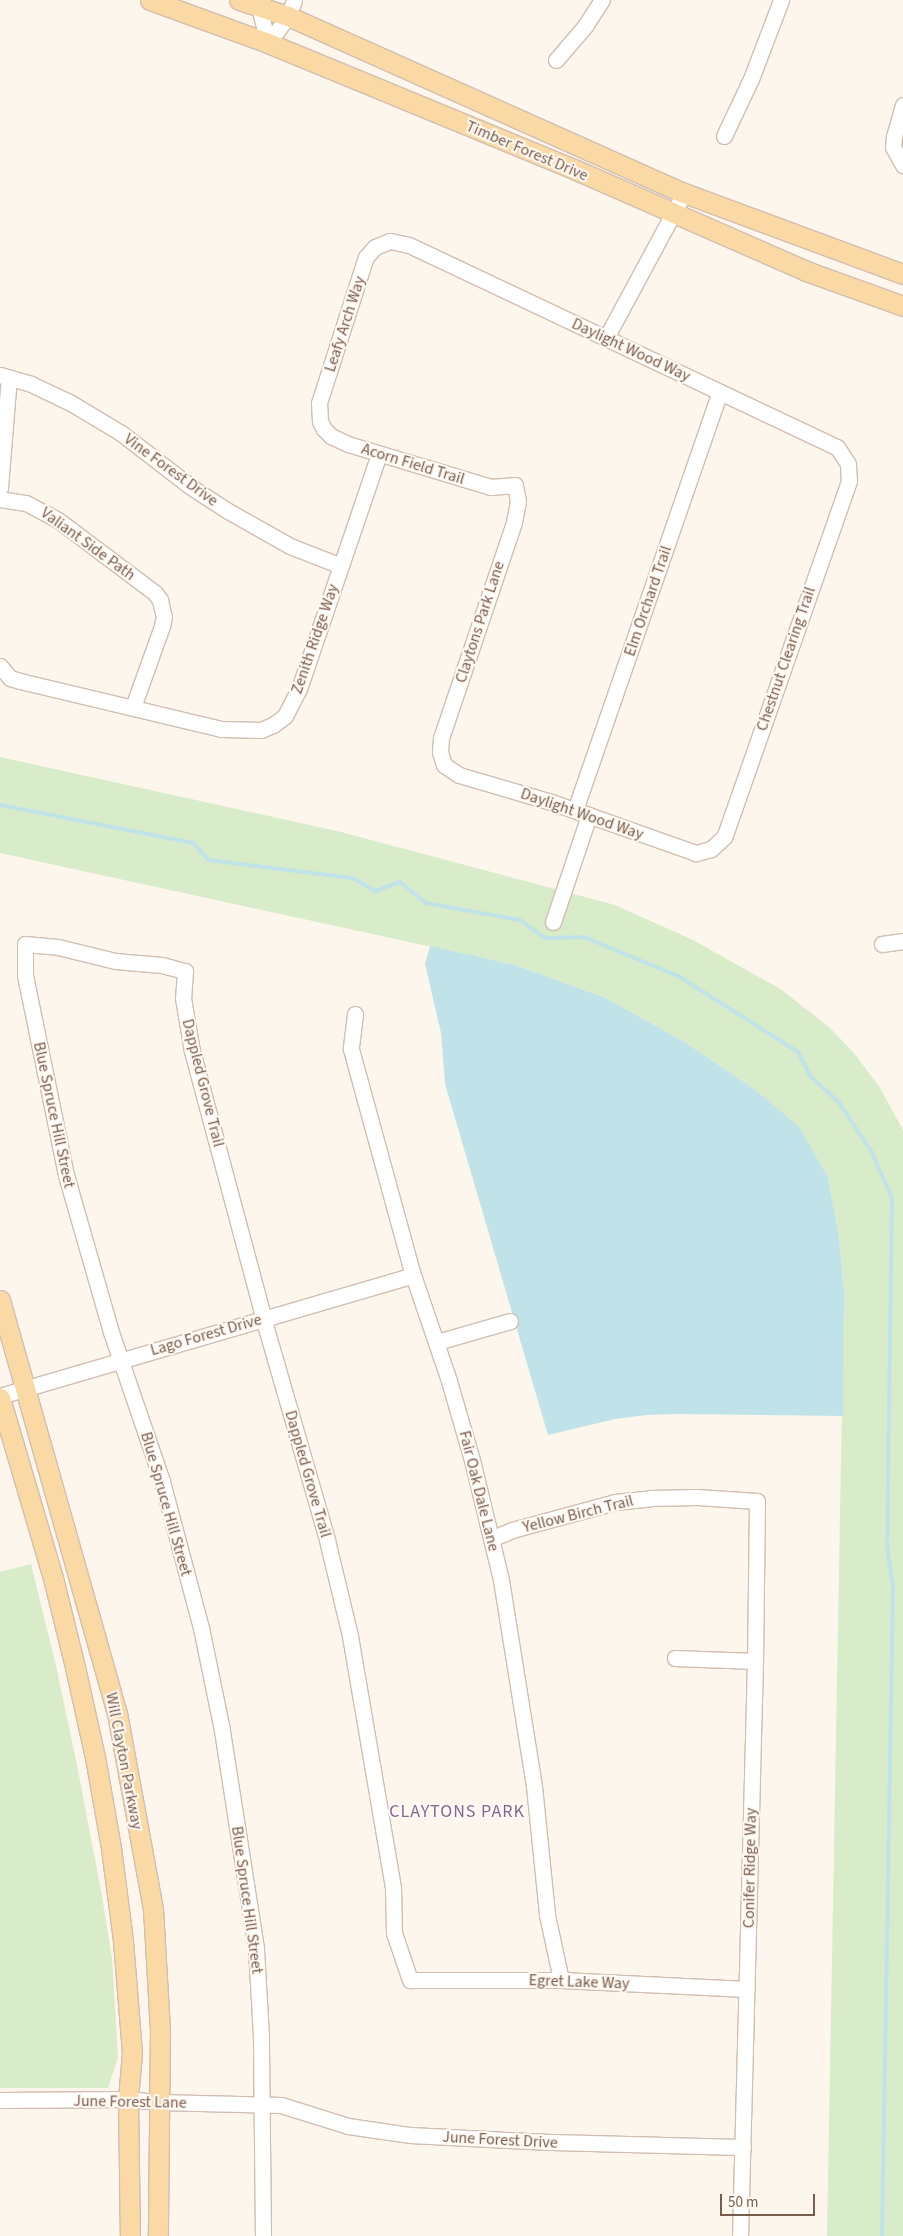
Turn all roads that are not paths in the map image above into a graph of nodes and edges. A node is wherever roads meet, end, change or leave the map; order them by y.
1 (150, 0) edge
2 (239, 0) edge
3 (602, 0) edge
4 (781, 0) edge
5 (261, 4) edge
6 (291, 8) edge
7 (268, 43) junction
8 (556, 60) dead end
9 (903, 105) edge
10 (724, 136) dead end
11 (900, 161) edge
12 (684, 193) junction
13 (673, 213) junction
14 (390, 241) joint
15 (903, 274) edge
16 (903, 306) edge
17 (606, 338) junction
18 (4, 376) edge
19 (720, 392) junction
20 (320, 421) joint
21 (379, 454) junction
22 (849, 482) joint
23 (515, 486) joint
24 (0, 488) edge
25 (0, 498) edge
26 (341, 566) junction
27 (2, 669) edge
28 (133, 707) junction
29 (441, 759) joint
30 (582, 813) junction
31 (724, 837) joint
32 (553, 922) dead end
33 (903, 941) edge
34 (882, 944) dead end
35 (185, 972) joint
36 (356, 1014) dead end
37 (413, 1275) junction
38 (0, 1300) edge
39 (264, 1318) junction
40 (510, 1321) dead end
41 (437, 1342) junction
42 (120, 1360) junction
43 (25, 1389) junction
44 (0, 1397) edge
45 (757, 1501) joint
46 (491, 1539) junction
47 (88, 1609) junction
48 (63, 1618) junction
49 (675, 1658) dead end
50 (755, 1661) junction
51 (145, 1866) junction
52 (114, 1875) junction
53 (410, 1980) joint
54 (561, 1980) junction
55 (747, 1989) junction
56 (128, 2099) junction
57 (0, 2100) edge
58 (158, 2102) junction
59 (261, 2104) junction
60 (743, 2147) junction
61 (130, 2236) edge
62 (158, 2236) edge
63 (264, 2236) edge
64 (740, 2236) edge

1 - 7 main road, Timber Forest Drive
2 - 5 main road, Timber Forest Drive
3 - 8 street
4 - 10 street
5 - 6 main road, Timber Forest Drive
5 - 7 street
6 - 7 street
6 - 12 main road, Timber Forest Drive
7 - 13 main road, Timber Forest Drive
9 - 11 street
12 - 13 street
12 - 15 main road, Timber Forest Drive
13 - 16 main road, Timber Forest Drive
13 - 17 street
14 - 17 street, Daylight Wood Way
14 - 20 street, Leafy Arch Way
17 - 19 street, Daylight Wood Way
18 - 24 street
18 - 26 street, Vine Forest Drive
19 - 22 street, Daylight Wood Way
19 - 30 street, Elm Orchard Trail
20 - 21 street, Acorn Field Trail
21 - 23 street, Acorn Field Trail
21 - 26 street, Zenith Ridge Way
22 - 31 street, Chestnut Clearing Trail
23 - 29 street, Claytons Park Lane
25 - 28 street, Valiant Side Path
26 - 28 street, Zenith Ridge Way
27 - 28 street, Zenith Ridge Way
29 - 30 street, Daylight Wood Way
30 - 31 street, Daylight Wood Way
30 - 32 street, Elm Orchard Trail
33 - 34 street
35 - 39 street, Dappled Grove Trail
35 - 42 street, Blue Spruce Hill Street
36 - 37 street, Fair Oak Dale Lane
37 - 39 street, Lago Forest Drive
37 - 41 street, Fair Oak Dale Lane
38 - 43 main road, Will Clayton Parkway
39 - 42 street, Lago Forest Drive
39 - 53 street, Dappled Grove Trail
40 - 41 street
41 - 46 street, Fair Oak Dale Lane
42 - 43 street, Lago Forest Drive
42 - 59 street, Blue Spruce Hill Street
43 - 44 street, Lago Forest Drive
43 - 47 main road, Will Clayton Parkway
44 - 48 main road, Will Clayton Parkway
45 - 46 street, Yellow Birch Trail
45 - 50 street, Conifer Ridge Way
46 - 54 street, Fair Oak Dale Lane
47 - 48 main road
47 - 51 main road, Will Clayton Parkway
48 - 52 main road, Will Clayton Parkway
49 - 50 street
50 - 55 street, Conifer Ridge Way
51 - 52 main road
51 - 58 main road, Will Clayton Parkway
52 - 56 main road, Will Clayton Parkway
53 - 54 street, Egret Lake Way
54 - 55 street, Egret Lake Way
55 - 60 street, Conifer Ridge Way
56 - 57 street, June Forest Lane
56 - 58 street, June Forest Lane
56 - 61 main road, Will Clayton Parkway
58 - 59 street, June Forest Lane
58 - 62 main road, Will Clayton Parkway
59 - 60 street, June Forest Drive
59 - 63 street, Blue Spruce Hill Street
60 - 64 street, Conifer Ridge Way

